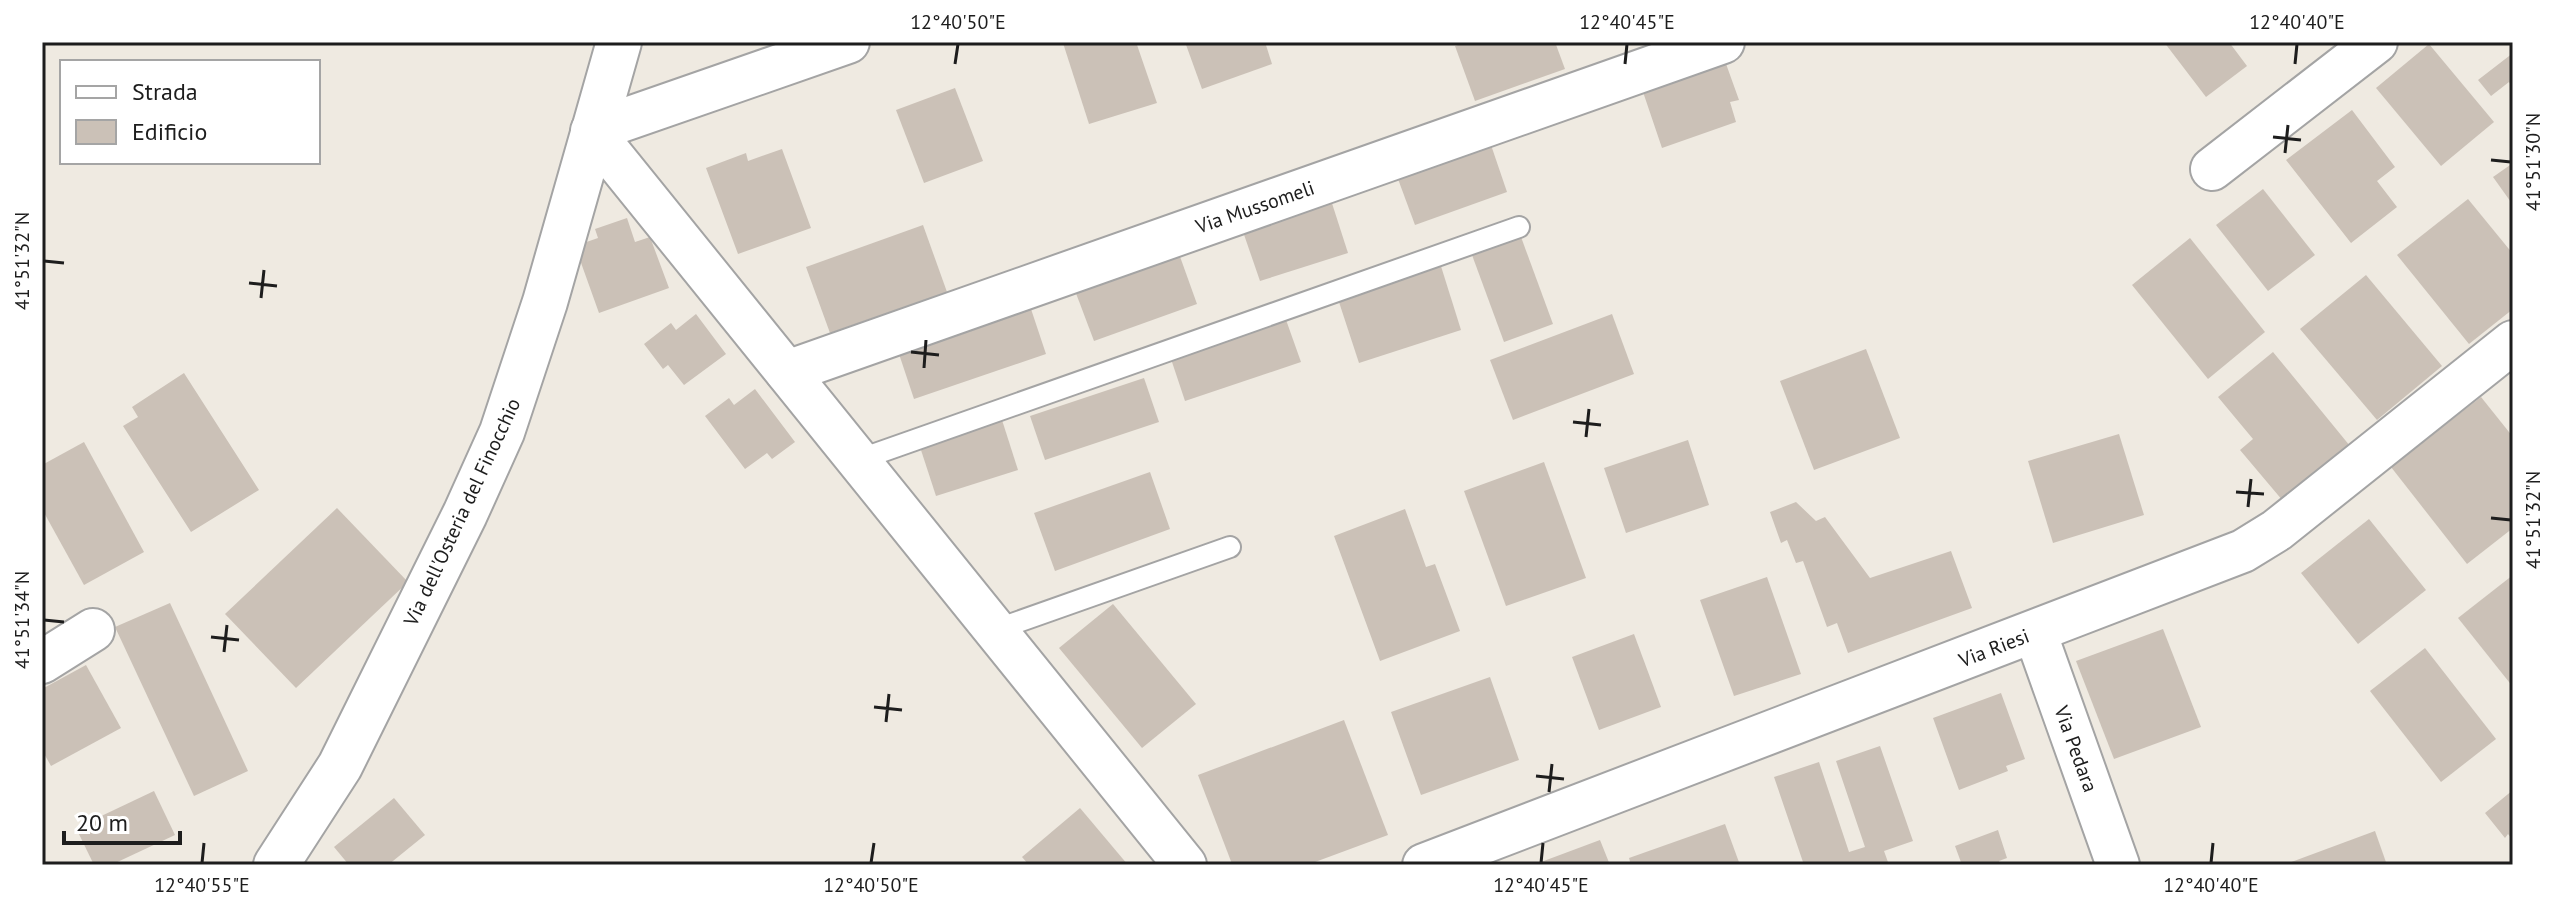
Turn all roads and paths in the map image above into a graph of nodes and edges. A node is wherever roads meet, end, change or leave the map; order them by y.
1 (619, 42) edge
2 (848, 42) edge
3 (1723, 42) edge
4 (2376, 42) edge
5 (592, 131) junction
6 (2212, 169) dead end
7 (1519, 227) dead end
8 (2513, 342) edge
9 (787, 372) junction
10 (858, 460) junction
11 (1230, 547) dead end
12 (93, 630) dead end
13 (995, 630) junction
14 (2035, 632) junction
15 (42, 662) edge
16 (276, 865) edge
17 (1185, 865) edge
18 (1424, 865) edge
19 (2118, 865) edge

1 - 5 street, Via dell'Osteria del Finocchio
2 - 5 street
3 - 9 street, Via Mussomeli
4 - 6 street
5 - 9 street
5 - 16 street, Via dell'Osteria del Finocchio
7 - 10 lane
8 - 14 street, Via Riesi
9 - 10 street
10 - 13 street
11 - 13 lane
12 - 15 street
13 - 17 street
14 - 18 street, Via Riesi
14 - 19 street, Via Pedara

